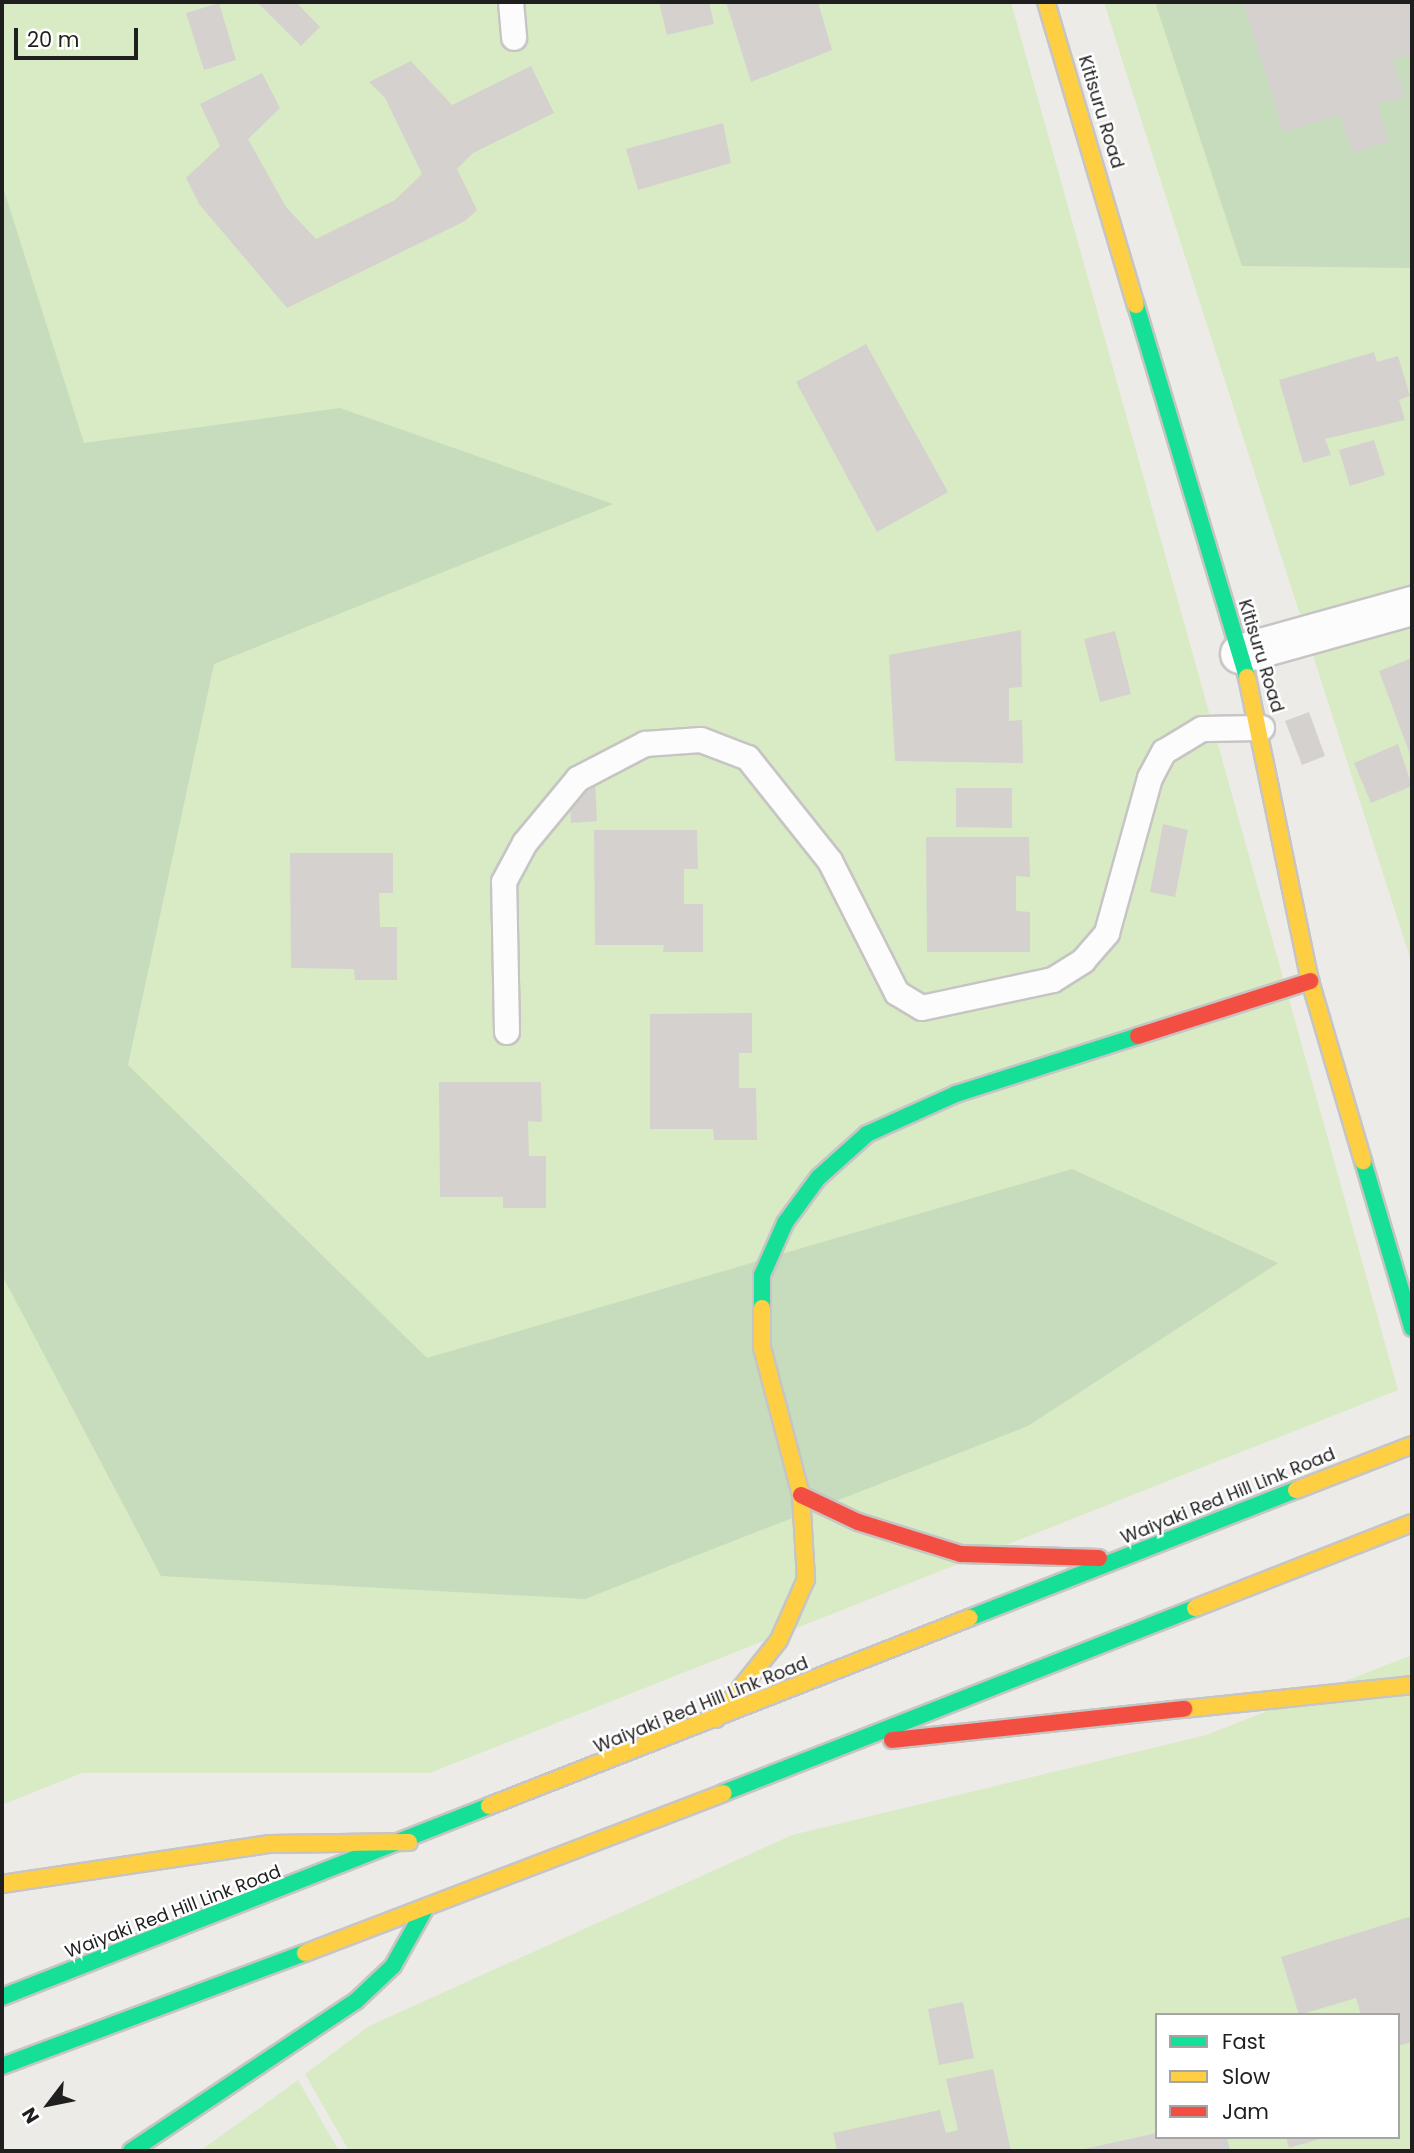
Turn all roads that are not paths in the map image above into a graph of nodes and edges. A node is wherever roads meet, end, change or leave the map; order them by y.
1 (511, 2) edge
2 (1046, 2) edge
3 (513, 38) dead end
4 (1412, 606) edge
5 (1240, 654) junction
6 (1262, 728) junction
7 (1310, 981) junction
8 (508, 1032) dead end
9 (1412, 1328) edge
10 (1412, 1445) edge
11 (801, 1495) junction
12 (1412, 1523) edge
13 (1131, 1556) junction
14 (1412, 1685) edge
15 (715, 1719) junction
16 (842, 1745) junction
17 (409, 1842) junction
18 (2, 1884) edge
19 (425, 1909) junction
20 (2, 1997) edge
21 (2, 2066) edge
22 (131, 2151) edge

1 - 3 lane
2 - 5 main road, Kitisuru Road
4 - 5 street
5 - 6 main road, Kitisuru Road
6 - 7 main road, Kitisuru Road
6 - 8 lane
7 - 9 main road, Kitisuru Road
7 - 11 main road
10 - 13 main road, Waiyaki Red Hill Link Road
11 - 13 main road
11 - 15 main road
12 - 16 main road
13 - 15 main road, Waiyaki Red Hill Link Road
14 - 16 main road
15 - 17 main road, Waiyaki Red Hill Link Road
16 - 19 main road
17 - 18 main road
17 - 20 main road, Waiyaki Red Hill Link Road
19 - 21 main road
19 - 22 main road

